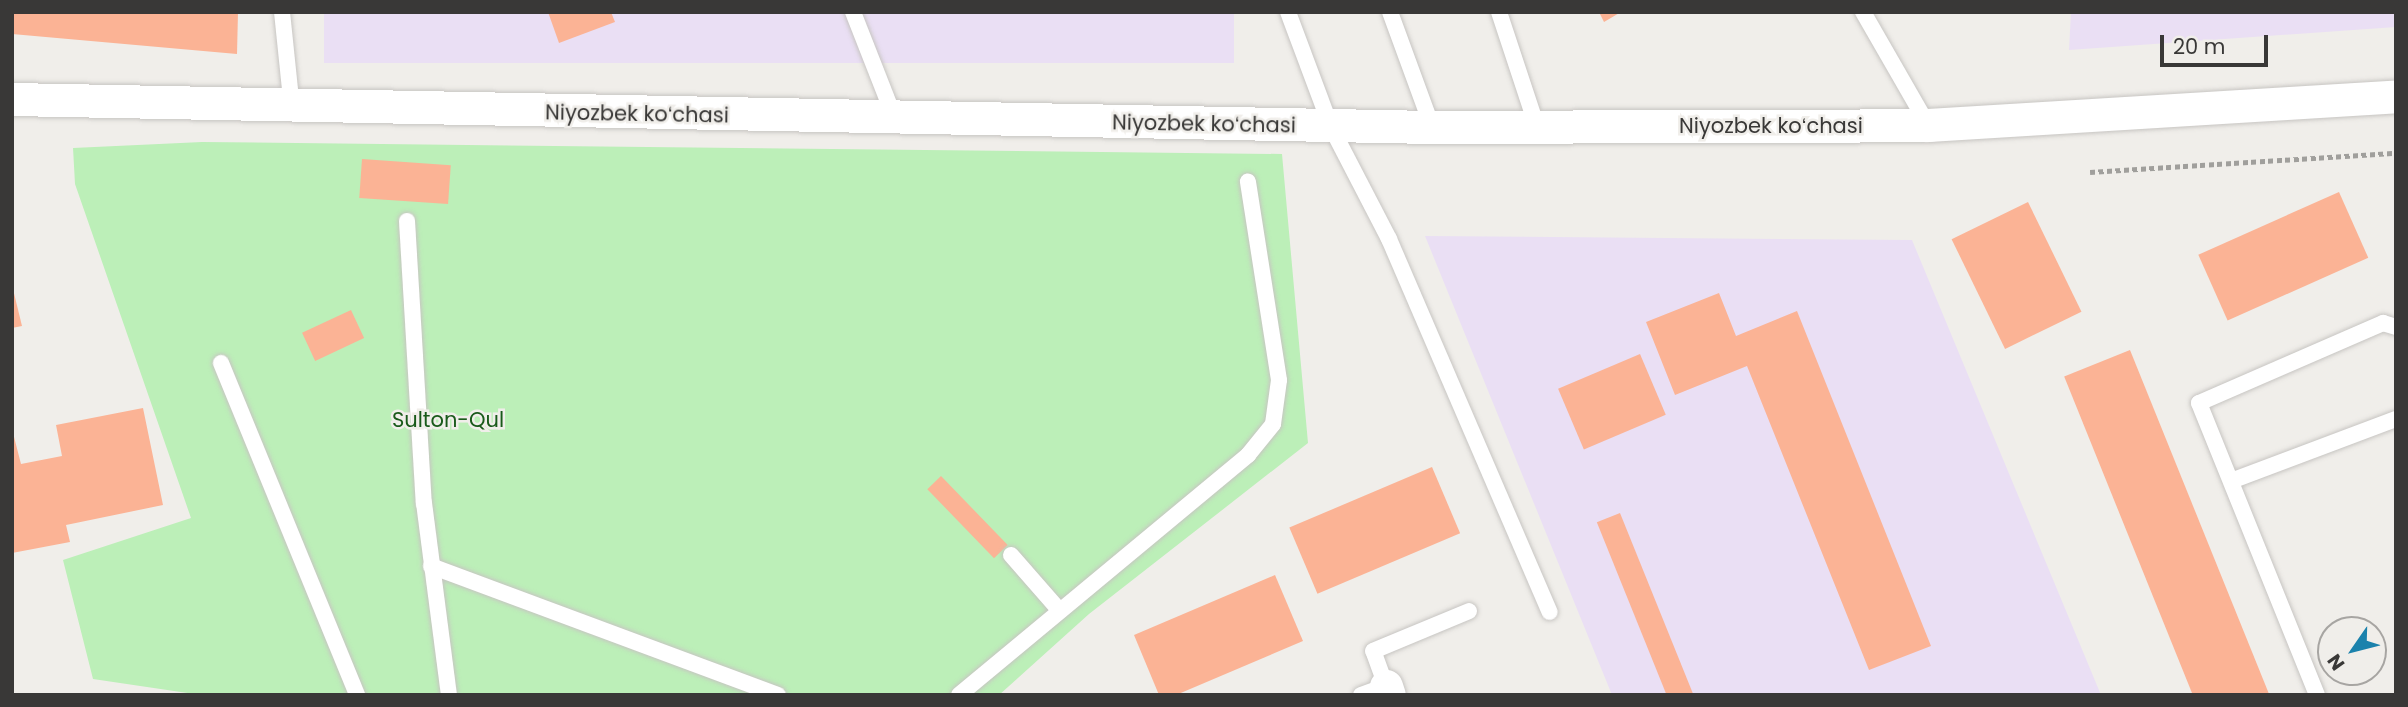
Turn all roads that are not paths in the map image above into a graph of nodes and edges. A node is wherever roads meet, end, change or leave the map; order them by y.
1 (282, 12) edge
2 (853, 12) edge
3 (1288, 12) edge
4 (1390, 12) edge
5 (1499, 12) edge
6 (1863, 12) edge
7 (2396, 96) edge
8 (12, 99) edge
9 (292, 108) junction
10 (895, 119) junction
11 (1928, 125) junction
12 (1331, 127) junction
13 (1432, 127) junction
14 (1537, 127) junction
15 (1248, 181) dead end
16 (407, 221) dead end
17 (2396, 327) edge
18 (221, 363) dead end
19 (2396, 419) edge
20 (2231, 481) junction
21 (1011, 555) dead end
22 (431, 566) junction
23 (1060, 611) junction
24 (1469, 611) dead end
25 (1550, 612) dead end
26 (1379, 692) edge
27 (356, 695) edge
28 (449, 695) edge
29 (778, 695) edge
30 (959, 695) edge
31 (2317, 695) edge

1 - 9 lane
2 - 10 lane
3 - 12 lane
4 - 13 lane
5 - 14 lane
6 - 11 lane
7 - 11 street, Niyozbek koʻchasi
8 - 9 street, Niyozbek koʻchasi
9 - 10 street, Niyozbek koʻchasi
10 - 12 street, Niyozbek koʻchasi
11 - 14 street, Niyozbek koʻchasi
12 - 13 street, Niyozbek koʻchasi
12 - 25 lane
13 - 14 street, Niyozbek koʻchasi
15 - 23 lane
16 - 22 lane
17 - 20 lane
18 - 27 lane
19 - 20 lane
20 - 31 lane
21 - 23 lane
22 - 28 lane
22 - 29 lane
23 - 30 lane
24 - 26 lane

